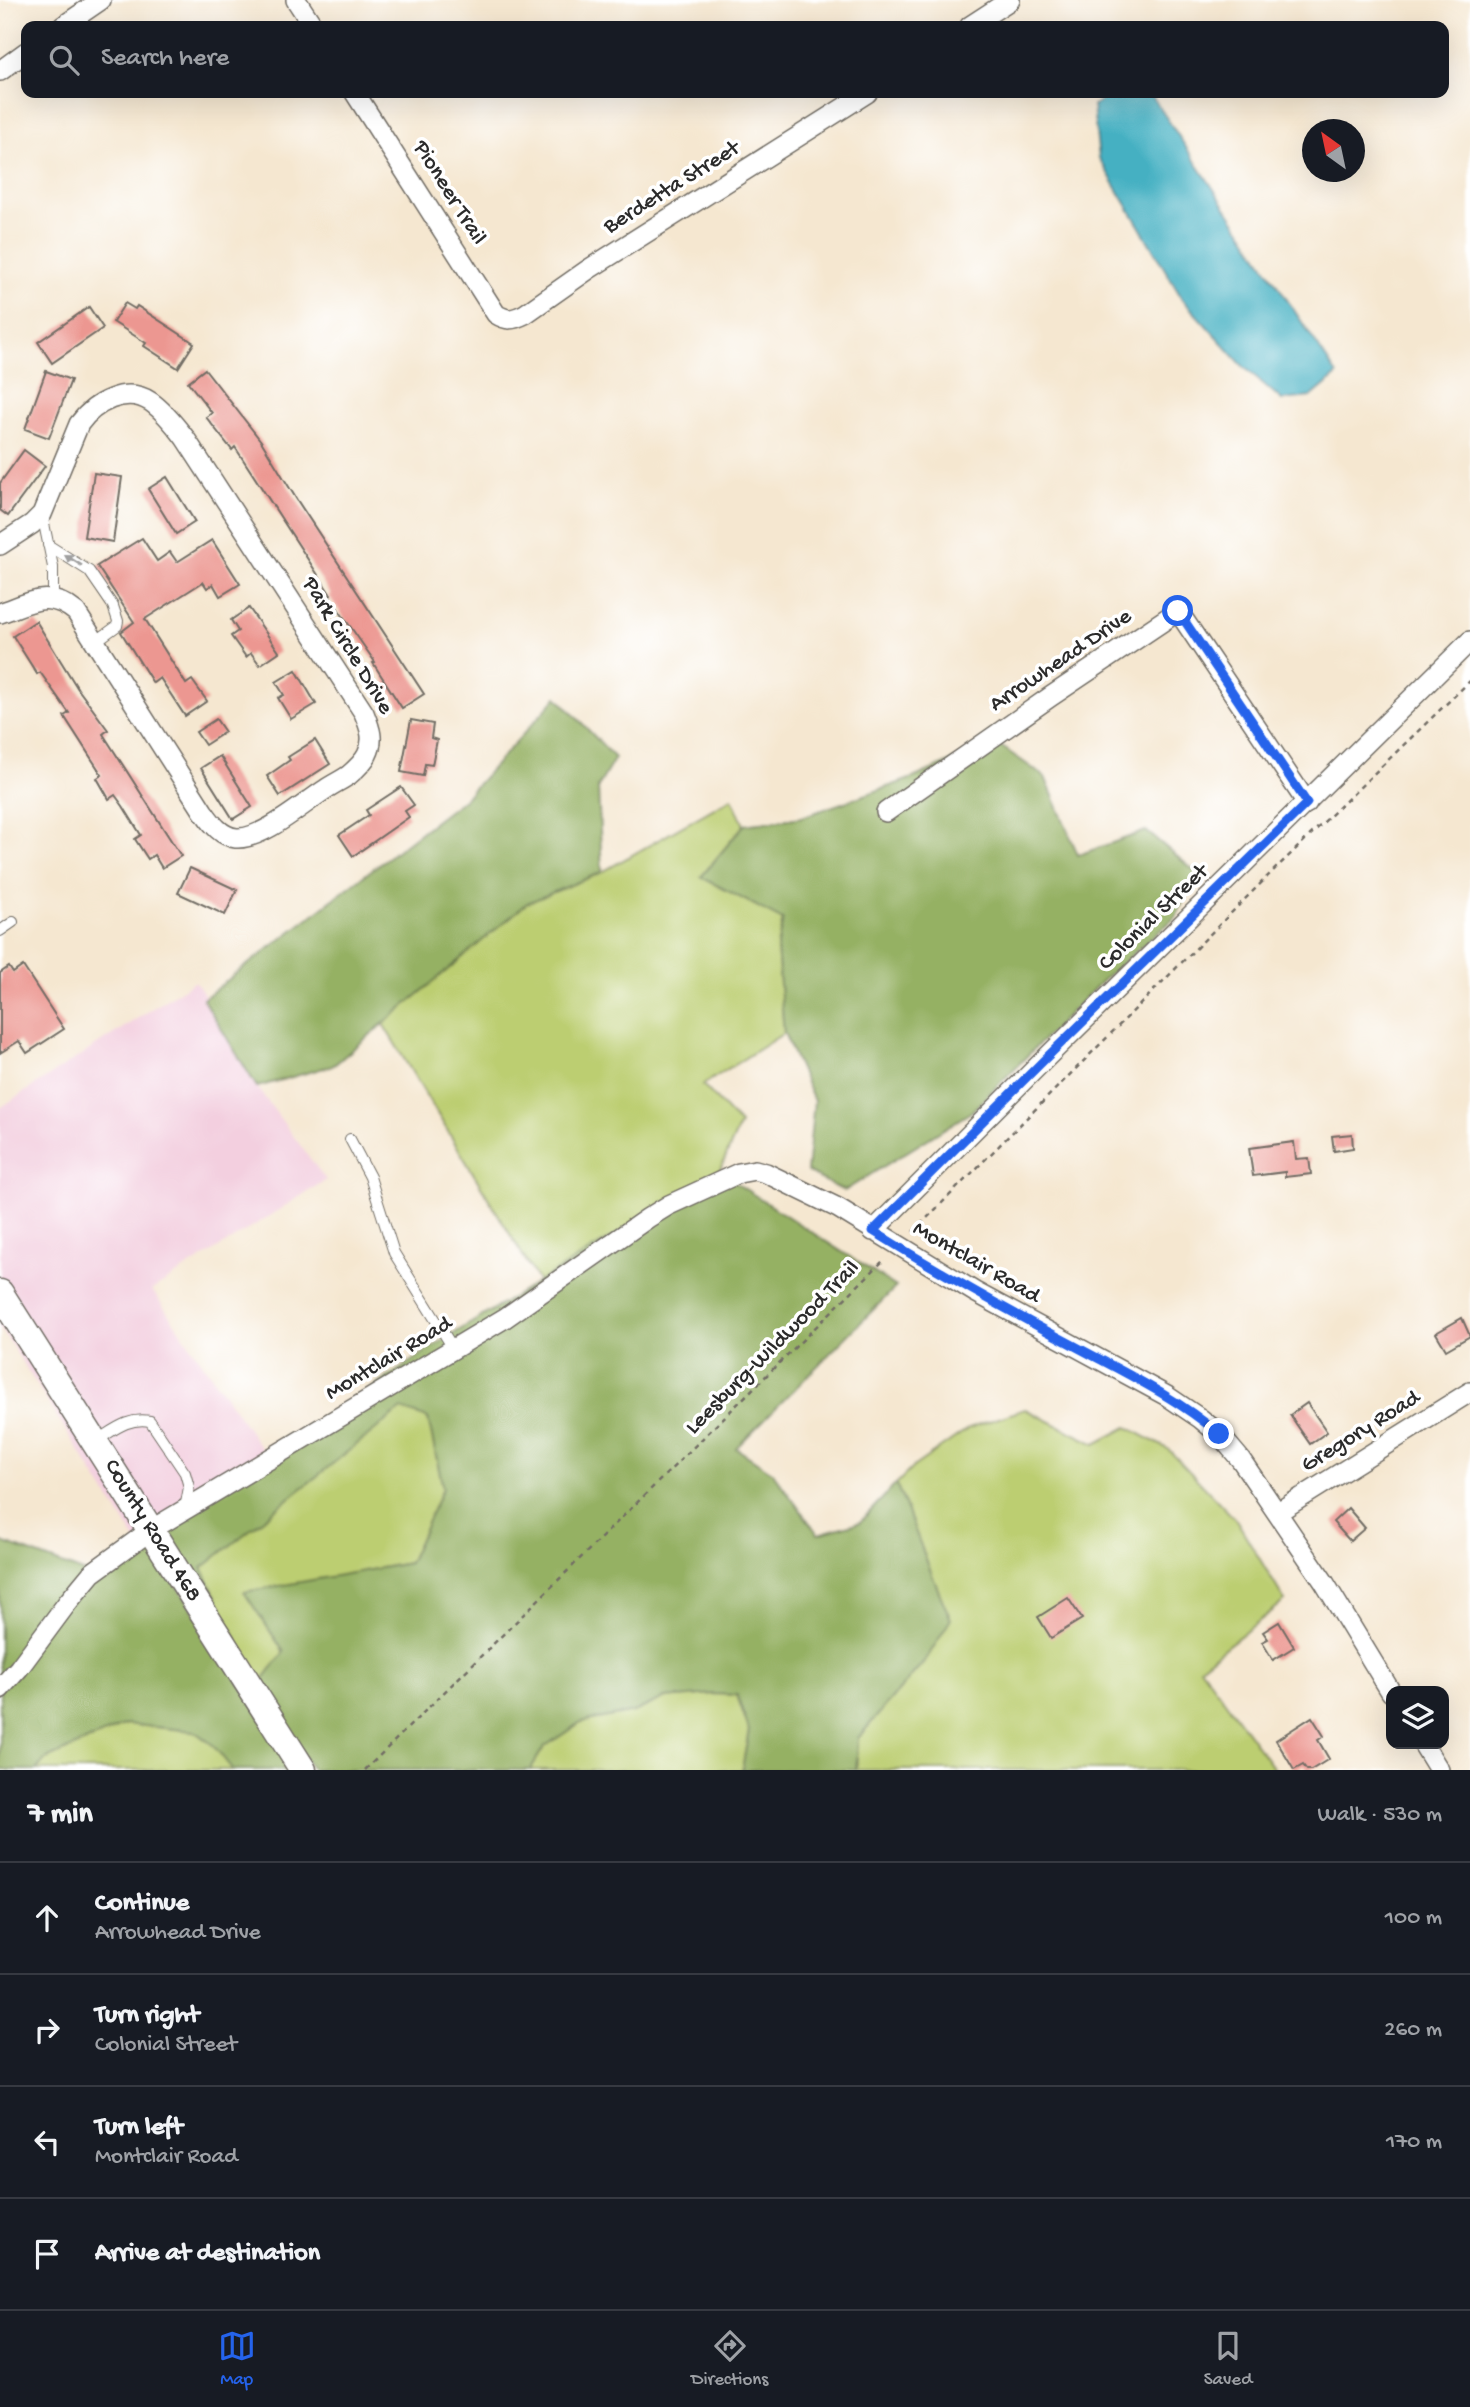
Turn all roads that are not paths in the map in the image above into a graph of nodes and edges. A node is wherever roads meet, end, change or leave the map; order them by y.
1 (101, 0) edge
2 (296, 0) edge
3 (1010, 0) edge
4 (70, 21) edge
5 (310, 21) edge
6 (978, 21) edge
7 (21, 56) edge
8 (0, 71) edge
9 (358, 98) edge
10 (859, 98) edge
11 (502, 318) joint
12 (41, 514) junction
13 (0, 545) edge
14 (48, 545) junction
15 (54, 598) junction
16 (0, 613) edge
17 (95, 642) junction
18 (1470, 642) edge
19 (1307, 803) junction
20 (886, 812) dead end
21 (13, 922) dead end
22 (0, 931) edge
23 (350, 1139) dead end
24 (873, 1231) junction
25 (0, 1293) edge
26 (453, 1348) junction
27 (1470, 1392) edge
28 (96, 1442) junction
29 (186, 1509) junction
30 (1278, 1512) junction
31 (151, 1530) junction
32 (1387, 1686) edge
33 (0, 1689) edge
34 (1426, 1749) edge
35 (303, 1770) edge
36 (1439, 1770) edge

1 - 4 street
2 - 5 street
3 - 6 street
7 - 8 street
9 - 11 street, Pioneer Trail
10 - 11 street, Berdetta Street
12 - 13 street, Park Circle Drive
12 - 14 lane
12 - 17 street, Park Circle Drive
14 - 15 lane
17 -> 14 lane
15 - 16 street
15 - 17 street, Park Circle Drive
18 - 19 street, Colonial Street
19 - 20 street, Arrowhead Drive
19 - 24 street, Colonial Street
21 - 22 lane
23 - 26 lane
24 - 26 street, Montclair Road
24 - 30 street, Montclair Road
25 - 28 street, County Road 468
26 - 29 street, Montclair Road
27 - 30 street, Gregory Road
28 - 29 lane
28 - 31 street, County Road 468
29 - 31 street, Montclair Road
30 - 32 street, Montclair Road
31 - 33 street, Montclair Road
31 - 35 street, County Road 468
34 - 36 street

